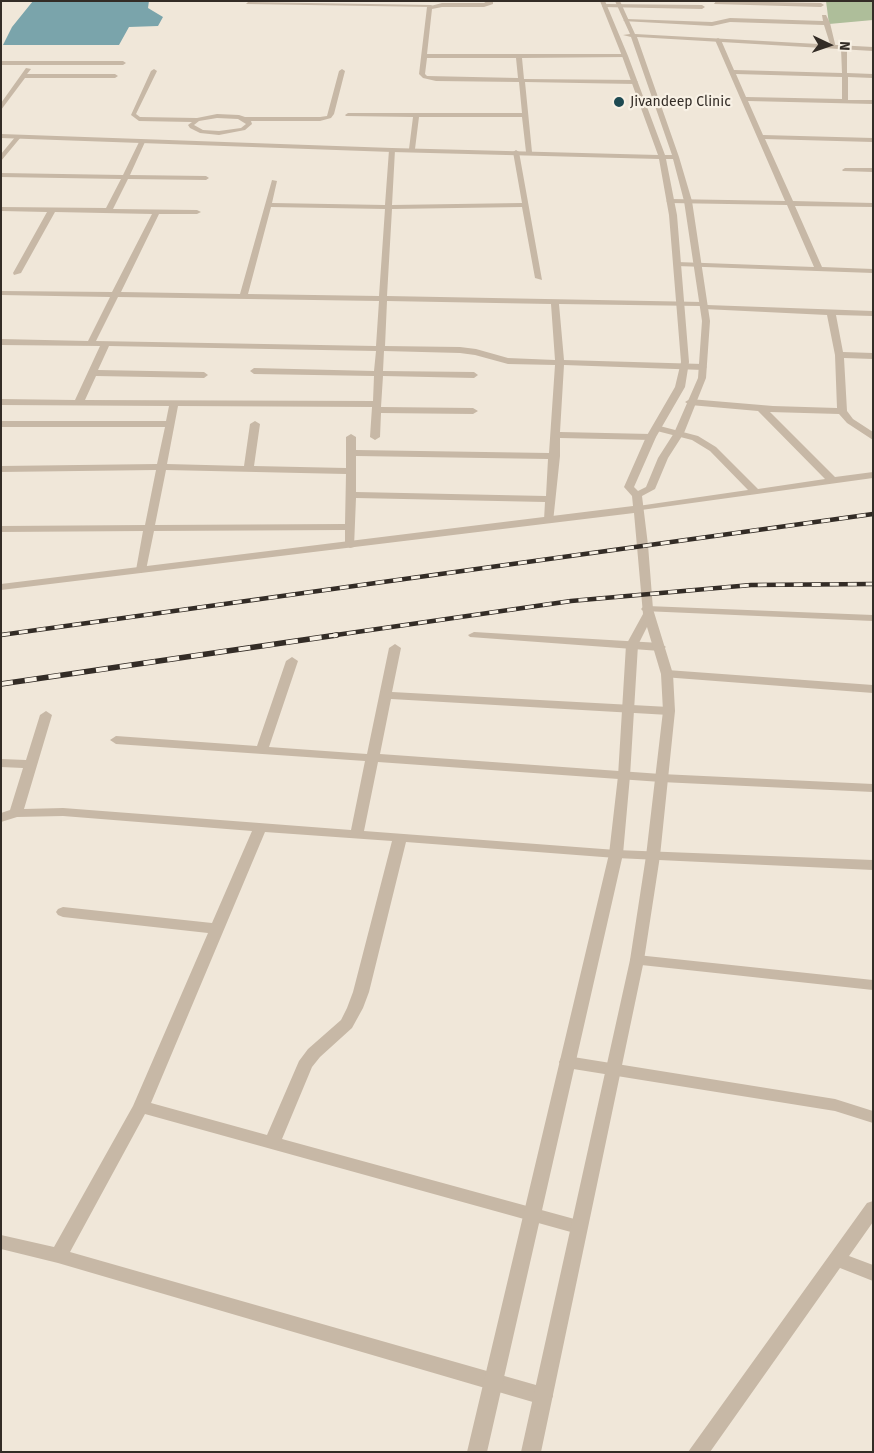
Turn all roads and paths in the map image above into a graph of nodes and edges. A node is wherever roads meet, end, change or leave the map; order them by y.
1 (490, 1) edge
2 (716, 2) dead end
3 (248, 3) dead end
4 (820, 3) edge
5 (603, 4) edge
6 (618, 4) edge
7 (431, 6) junction
8 (702, 7) dead end
9 (626, 22) junction
10 (827, 23) junction
11 (616, 35) junction
12 (632, 35) junction
13 (718, 40) junction
14 (834, 47) junction
15 (844, 48) junction
16 (873, 49) edge
17 (425, 56) junction
18 (519, 56) junction
19 (625, 56) junction
20 (1, 63) edge
21 (33, 63) junction
22 (123, 63) dead end
23 (342, 70) dead end
24 (154, 71) dead end
25 (733, 72) junction
26 (845, 75) junction
27 (24, 76) junction
28 (115, 76) dead end
29 (873, 76) edge
30 (522, 80) junction
31 (634, 82) junction
32 (746, 99) junction
33 (845, 101) junction
34 (873, 102) edge
35 (1, 108) edge
36 (644, 110) junction
37 (660, 110) junction
38 (416, 115) junction
39 (525, 115) junction
40 (348, 116) dead end
41 (244, 118) junction
42 (197, 120) junction
43 (219, 133) junction
44 (1, 136) edge
45 (18, 136) junction
46 (762, 136) junction
47 (873, 140) edge
48 (142, 142) junction
49 (213, 144) junction
50 (412, 149) junction
51 (392, 150) junction
52 (516, 152) junction
53 (529, 152) junction
54 (662, 156) junction
55 (676, 157) junction
56 (1, 159) edge
57 (844, 170) dead end
58 (873, 170) edge
59 (1, 175) edge
60 (125, 177) junction
61 (206, 178) dead end
62 (274, 181) dead end
63 (670, 201) junction
64 (688, 201) junction
65 (791, 203) junction
66 (526, 204) junction
67 (268, 205) junction
68 (873, 205) edge
69 (389, 207) junction
70 (1, 208) edge
71 (52, 210) junction
72 (109, 210) junction
73 (157, 211) junction
74 (197, 212) dead end
75 (677, 264) junction
76 (698, 264) junction
77 (819, 269) junction
78 (873, 271) edge
79 (17, 273) dead end
80 (539, 278) dead end
81 (1, 293) edge
82 (117, 294) junction
83 (243, 296) junction
84 (383, 298) junction
85 (555, 302) junction
86 (681, 304) junction
87 (704, 306) junction
88 (831, 312) junction
89 (873, 314) edge
90 (1, 342) edge
91 (92, 343) junction
92 (106, 343) junction
93 (380, 349) junction
94 (839, 355) junction
95 (873, 356) edge
96 (560, 362) junction
97 (684, 366) junction
98 (703, 367) junction
99 (254, 371) dead end
100 (92, 373) junction
101 (378, 374) junction
102 (204, 376) dead end
103 (474, 376) dead end
104 (1, 402) edge
105 (79, 402) junction
106 (174, 402) junction
107 (690, 402) junction
108 (376, 407) junction
109 (761, 408) junction
110 (842, 410) junction
111 (473, 411) dead end
112 (1, 424) edge
113 (170, 424) junction
114 (255, 424) dead end
115 (654, 433) junction
116 (678, 433) junction
117 (556, 436) junction
118 (351, 437) dead end
119 (375, 437) dead end
120 (873, 437) edge
121 (351, 453) junction
122 (555, 456) junction
123 (161, 468) junction
124 (1, 469) edge
125 (249, 469) junction
126 (351, 471) junction
127 (873, 475) edge
128 (833, 481) junction
129 (756, 492) junction
130 (350, 495) junction
131 (637, 495) junction
132 (551, 499) junction
133 (638, 509) junction
134 (549, 520) junction
135 (350, 527) junction
136 (149, 528) junction
137 (1, 530) edge
138 (350, 545) junction
139 (141, 570) junction
140 (1, 587) edge
141 (648, 611) junction
142 (873, 618) edge
143 (474, 635) dead end
144 (632, 645) junction
145 (660, 646) junction
146 (395, 648) dead end
147 (292, 661) dead end
148 (667, 674) junction
149 (873, 688) edge
150 (386, 695) junction
151 (629, 709) junction
152 (669, 711) junction
153 (46, 715) dead end
154 (116, 740) dead end
155 (262, 750) junction
156 (374, 757) junction
157 (1, 763) edge
158 (31, 764) junction
159 (624, 776) junction
160 (661, 778) junction
161 (873, 788) edge
162 (16, 813) junction
163 (1, 818) edge
164 (261, 826) junction
165 (357, 834) junction
166 (400, 838) junction
167 (616, 854) junction
168 (653, 856) junction
169 (873, 865) edge
170 (63, 912) dead end
171 (218, 929) junction
172 (637, 960) junction
173 (873, 985) edge
174 (567, 1062) junction
175 (614, 1068) junction
176 (141, 1107) junction
177 (873, 1117) edge
178 (272, 1142) junction
179 (873, 1208) edge
180 (531, 1214) junction
181 (578, 1227) junction
182 (1, 1242) edge
183 (58, 1256) junction
184 (836, 1259) junction
185 (873, 1273) edge
186 (495, 1382) junction
187 (543, 1396) junction
188 (477, 1452) edge
189 (531, 1452) edge
190 (698, 1452) edge

1 - 7 street
2 - 4 street
3 - 7 lane
4 - 10 street
5 - 6 street
5 - 11 street
6 - 8 street
6 - 9 street
7 - 17 street
9 - 10 street
9 - 12 street
10 - 14 street
11 - 12 street
11 - 19 street
12 - 13 street
12 - 37 street
13 - 14 street
13 - 25 street
14 - 15 street
15 - 16 street
15 - 26 street
17 - 18 street
17 - 30 street
18 - 19 street
18 - 30 street
19 - 31 street
20 - 21 street
21 - 22 street
21 - 27 street
23 - 41 lane
24 - 42 lane
25 - 26 street
25 - 32 street
26 - 29 street
26 - 33 street
27 - 28 street
27 - 35 street
30 - 31 street
30 - 39 street
31 - 36 street
32 - 33 street
32 - 46 street
33 - 34 street
36 - 37 street
36 - 54 street
37 - 55 street
38 - 39 street
38 - 40 street
38 - 50 street
39 - 53 street
41 - 42 lane
41 - 43 lane
42 - 43 lane
43 - 49 lane
44 - 45 street
45 - 48 street
45 - 56 street
46 - 47 street
46 - 65 street
48 - 49 street
48 - 60 street
49 - 51 street
50 - 51 street
50 - 52 street
51 - 69 street
52 - 53 street
52 - 66 street
53 - 54 street
54 - 55 street
54 - 63 street
55 - 64 street
57 - 58 street
59 - 60 street
60 - 61 street
60 - 72 street
62 - 67 street
63 - 64 street
63 - 75 street
64 - 65 street
64 - 76 street
65 - 68 street
65 - 77 street
66 - 69 street
66 - 80 street
67 - 69 street
67 - 83 street
69 - 84 street
70 - 71 street
71 - 72 street
71 - 79 street
72 - 73 street
73 - 74 street
73 - 82 street
75 - 76 street
75 - 86 street
76 - 77 street
76 - 87 street
77 - 78 street
81 - 82 street
82 - 83 street
82 - 91 street
83 - 84 street
84 - 85 street
84 - 93 street
85 - 86 street
85 - 96 street
86 - 87 street
86 - 97 street
87 - 88 street
87 - 98 street
88 - 89 street
88 - 94 street
90 - 91 street
91 - 92 street
92 - 93 street
92 - 100 street
93 - 96 street
93 - 101 street
94 - 95 street
94 - 110 street
96 - 97 street
96 - 117 street
97 - 98 street
97 - 115 street
98 - 107 street
99 - 101 street
100 - 102 street
100 - 105 street
101 - 103 street
101 - 108 street
104 - 105 street
105 - 106 street
106 - 108 street
106 - 113 street
107 - 109 street
107 - 116 street
108 - 111 street
108 - 119 street
109 - 110 street
109 - 128 street
110 - 120 street
112 - 113 street
113 - 123 street
114 - 125 street
115 - 116 street
115 - 117 street
115 - 131 street
116 - 129 street
116 - 131 street
117 - 122 street
118 - 121 street
121 - 122 street
121 - 126 street
122 - 132 street
123 - 124 street
123 - 125 street
123 - 136 street
125 - 126 street
126 - 130 street
127 - 128 street
128 - 129 street
129 - 133 street
130 - 132 street
130 - 135 street
131 - 133 street
132 - 134 street
133 - 134 street
133 - 141 street
134 - 138 street
135 - 136 street
135 - 138 street
136 - 137 street
136 - 139 street
138 - 139 street
139 - 140 street
141 - 142 street
141 - 144 street
141 - 145 street
143 - 144 street
144 - 145 street
144 - 151 street
145 - 148 street
146 - 150 street
147 - 155 street
148 - 149 street
148 - 152 street
150 - 151 street
150 - 156 street
151 - 152 street
151 - 159 street
152 - 160 street
153 - 158 street
154 - 155 street
155 - 156 street
156 - 159 street
156 - 165 street
157 - 158 street
158 - 162 street
159 - 160 street
159 - 167 street
160 - 161 street
160 - 168 street
162 - 163 street
162 - 164 street
164 - 165 street
164 - 171 street
165 - 166 street
166 - 167 street
166 - 178 street
167 - 168 street
167 - 174 street
168 - 169 street
168 - 172 street
170 - 171 street
171 - 176 street
172 - 173 street
172 - 175 street
174 - 175 street
174 - 180 street
175 - 177 street
175 - 181 street
176 - 178 street
176 - 183 street
178 - 180 street
179 - 184 street
180 - 181 street
180 - 186 street
181 - 187 street
182 - 183 street
183 - 186 street
184 - 185 street
184 - 190 street
186 - 187 street
186 - 188 street
187 - 189 street

